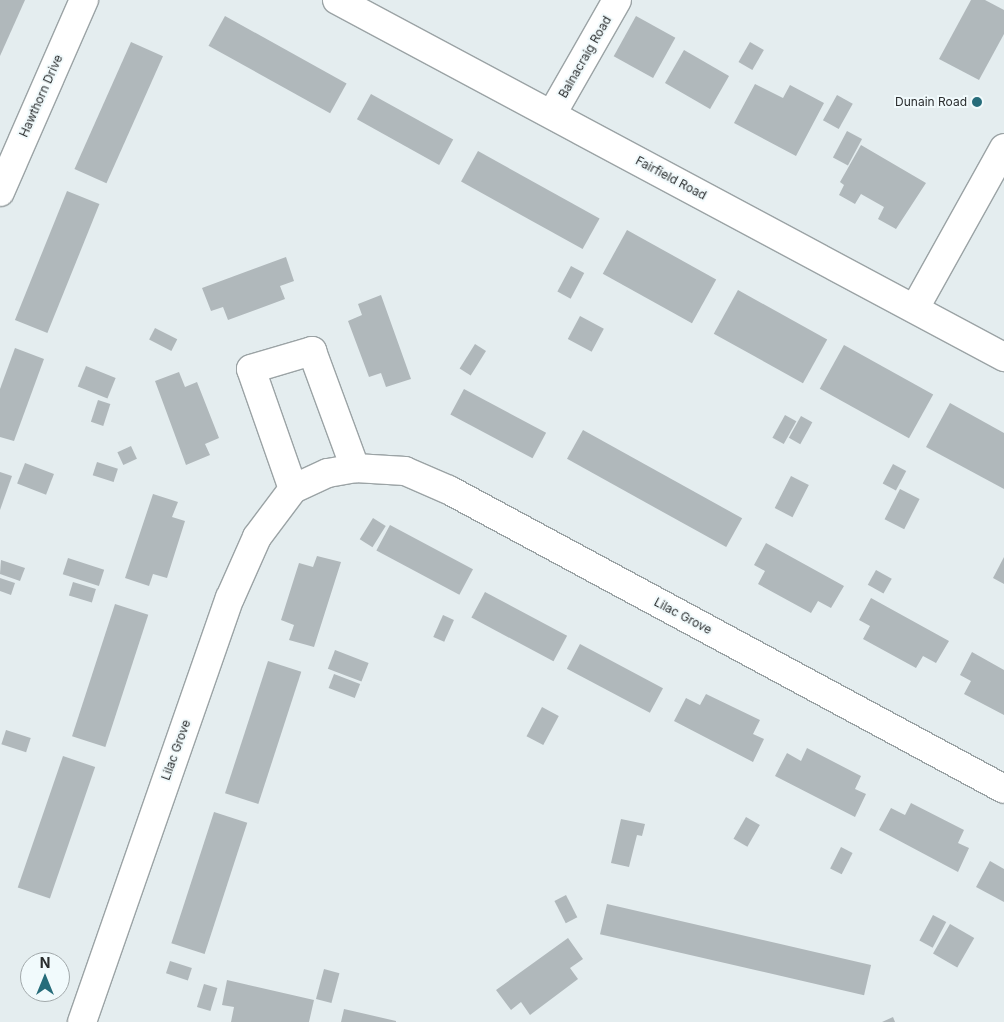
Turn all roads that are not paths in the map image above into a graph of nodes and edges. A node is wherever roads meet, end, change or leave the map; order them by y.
1 (84, 0) edge
2 (337, 0) edge
3 (618, 0) edge
4 (552, 114) junction
5 (1004, 148) edge
6 (0, 192) edge
7 (915, 308) junction
8 (1004, 357) edge
9 (355, 468) junction
10 (293, 489) junction
11 (1004, 788) edge
12 (82, 1022) edge

1 - 6 street, Hawthorn Drive
2 - 4 street, Fairfield Road
3 - 4 street, Balnacraig Road
4 - 7 street, Fairfield Road
5 - 7 street
7 - 8 street, Fairfield Road
9 - 10 street, Lilac Grove
9 - 10 street
9 - 11 street, Lilac Grove
10 - 12 street, Lilac Grove

